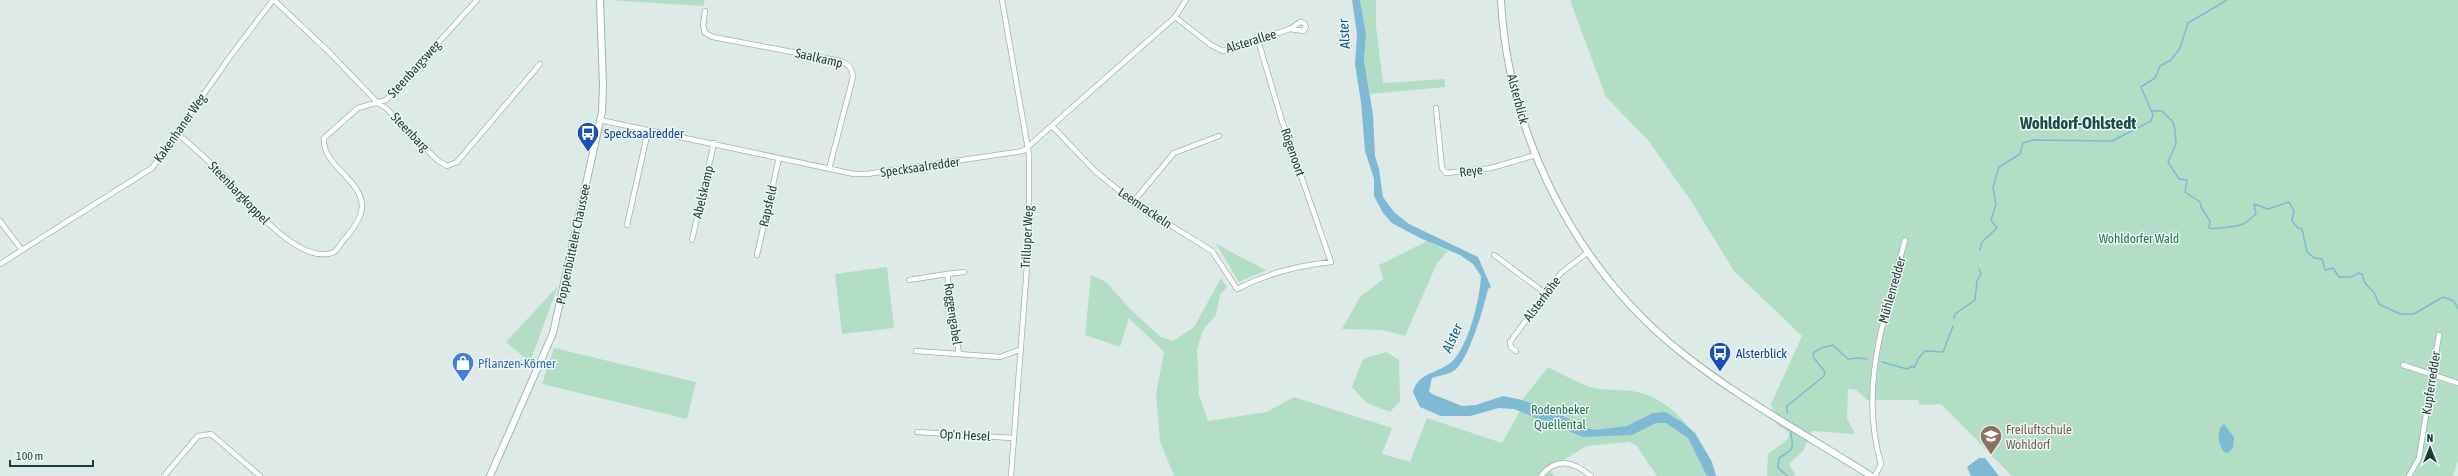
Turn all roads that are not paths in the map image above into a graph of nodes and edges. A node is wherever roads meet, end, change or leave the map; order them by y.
1 (273, 0) edge
2 (477, 0) edge
3 (600, 0) edge
4 (1002, 0) edge
5 (1186, 0) edge
6 (1501, 0) edge
7 (705, 11) dead end
8 (1175, 17) junction
9 (1290, 29) dead end
10 (1258, 40) junction
11 (540, 64) dead end
12 (378, 104) junction
13 (1436, 108) dead end
14 (600, 120) junction
15 (1052, 126) junction
16 (648, 131) junction
17 (177, 133) junction
18 (1219, 136) dead end
19 (324, 138) joint
20 (714, 143) junction
21 (1028, 147) junction
22 (1536, 155) junction
23 (779, 158) junction
24 (829, 169) junction
25 (1133, 202) junction
26 (0, 221) edge
27 (627, 225) dead end
28 (692, 240) dead end
29 (1905, 240) dead end
30 (22, 250) junction
31 (1588, 252) junction
32 (1494, 254) dead end
33 (757, 255) dead end
34 (0, 264) edge
35 (964, 272) dead end
36 (947, 274) junction
37 (908, 280) dead end
38 (1237, 289) joint
39 (1545, 293) junction
40 (2439, 336) dead end
41 (1019, 350) junction
42 (916, 351) dead end
43 (1516, 351) dead end
44 (959, 354) junction
45 (2403, 365) dead end
46 (2433, 375) junction
47 (2458, 383) edge
48 (917, 432) dead end
49 (1013, 438) junction
50 (164, 476) edge
51 (260, 476) edge
52 (490, 476) edge
53 (1011, 476) edge
54 (1541, 476) edge
55 (1591, 476) edge
56 (1871, 476) edge
57 (1875, 476) edge
58 (2409, 476) edge

1 - 12 street, Steenbarg
1 - 17 street, Kakenhaner Weg
2 - 12 street, Steenbargsweg
3 - 14 street, Poppenbütteler Chaussee
4 - 21 street, Trilluper Weg
5 - 8 street, Specksaalredder
6 - 22 street, Alsterblick
7 - 24 street, Saalkamp
8 - 10 street, Alsterallee
8 - 15 street, Specksaalredder
9 - 10 street, Alsterallee
10 - 38 street, Rögenoort
11 - 12 street, Steenbarg
12 - 19 street, Steenbargsweg
13 - 22 street, Reye
14 - 16 street, Specksaalredder
14 - 52 street, Poppenbütteler Chaussee
15 - 21 street, Specksaalredder
15 - 25 street, Leemrackeln
16 - 20 street, Specksaalredder
16 - 27 street
17 - 19 street, Steenbargkoppel
17 - 30 street, Kakenhaner Weg
18 - 25 street
20 - 23 street, Specksaalredder
20 - 28 street, Abelskamp
21 - 24 street, Specksaalredder
21 - 41 street, Trilluper Weg
22 - 31 street, Alsterblick
23 - 24 street, Specksaalredder
23 - 33 street, Rapsfeld
25 - 38 street, Leemrackeln
26 - 30 street
29 - 57 street, Mühlenredder
30 - 34 street, Kakenhaner Weg
31 - 39 street, Alsterhöhe
31 - 56 street, Alsterblick
32 - 39 street
35 - 36 street, Roggengabel
36 - 37 street, Roggengabel
36 - 44 street, Roggengabel
39 - 43 street, Alsterhöhe
40 - 46 street, Kupferredder
41 - 44 street, Roggengabel
41 - 49 street, Trilluper Weg
42 - 44 street, Roggengabel
45 - 46 street
46 - 47 street
46 - 58 street, Kupferredder
48 - 49 street, Op'n Hesel
49 - 53 street, Trilluper Weg
50 - 51 street
54 - 55 street

